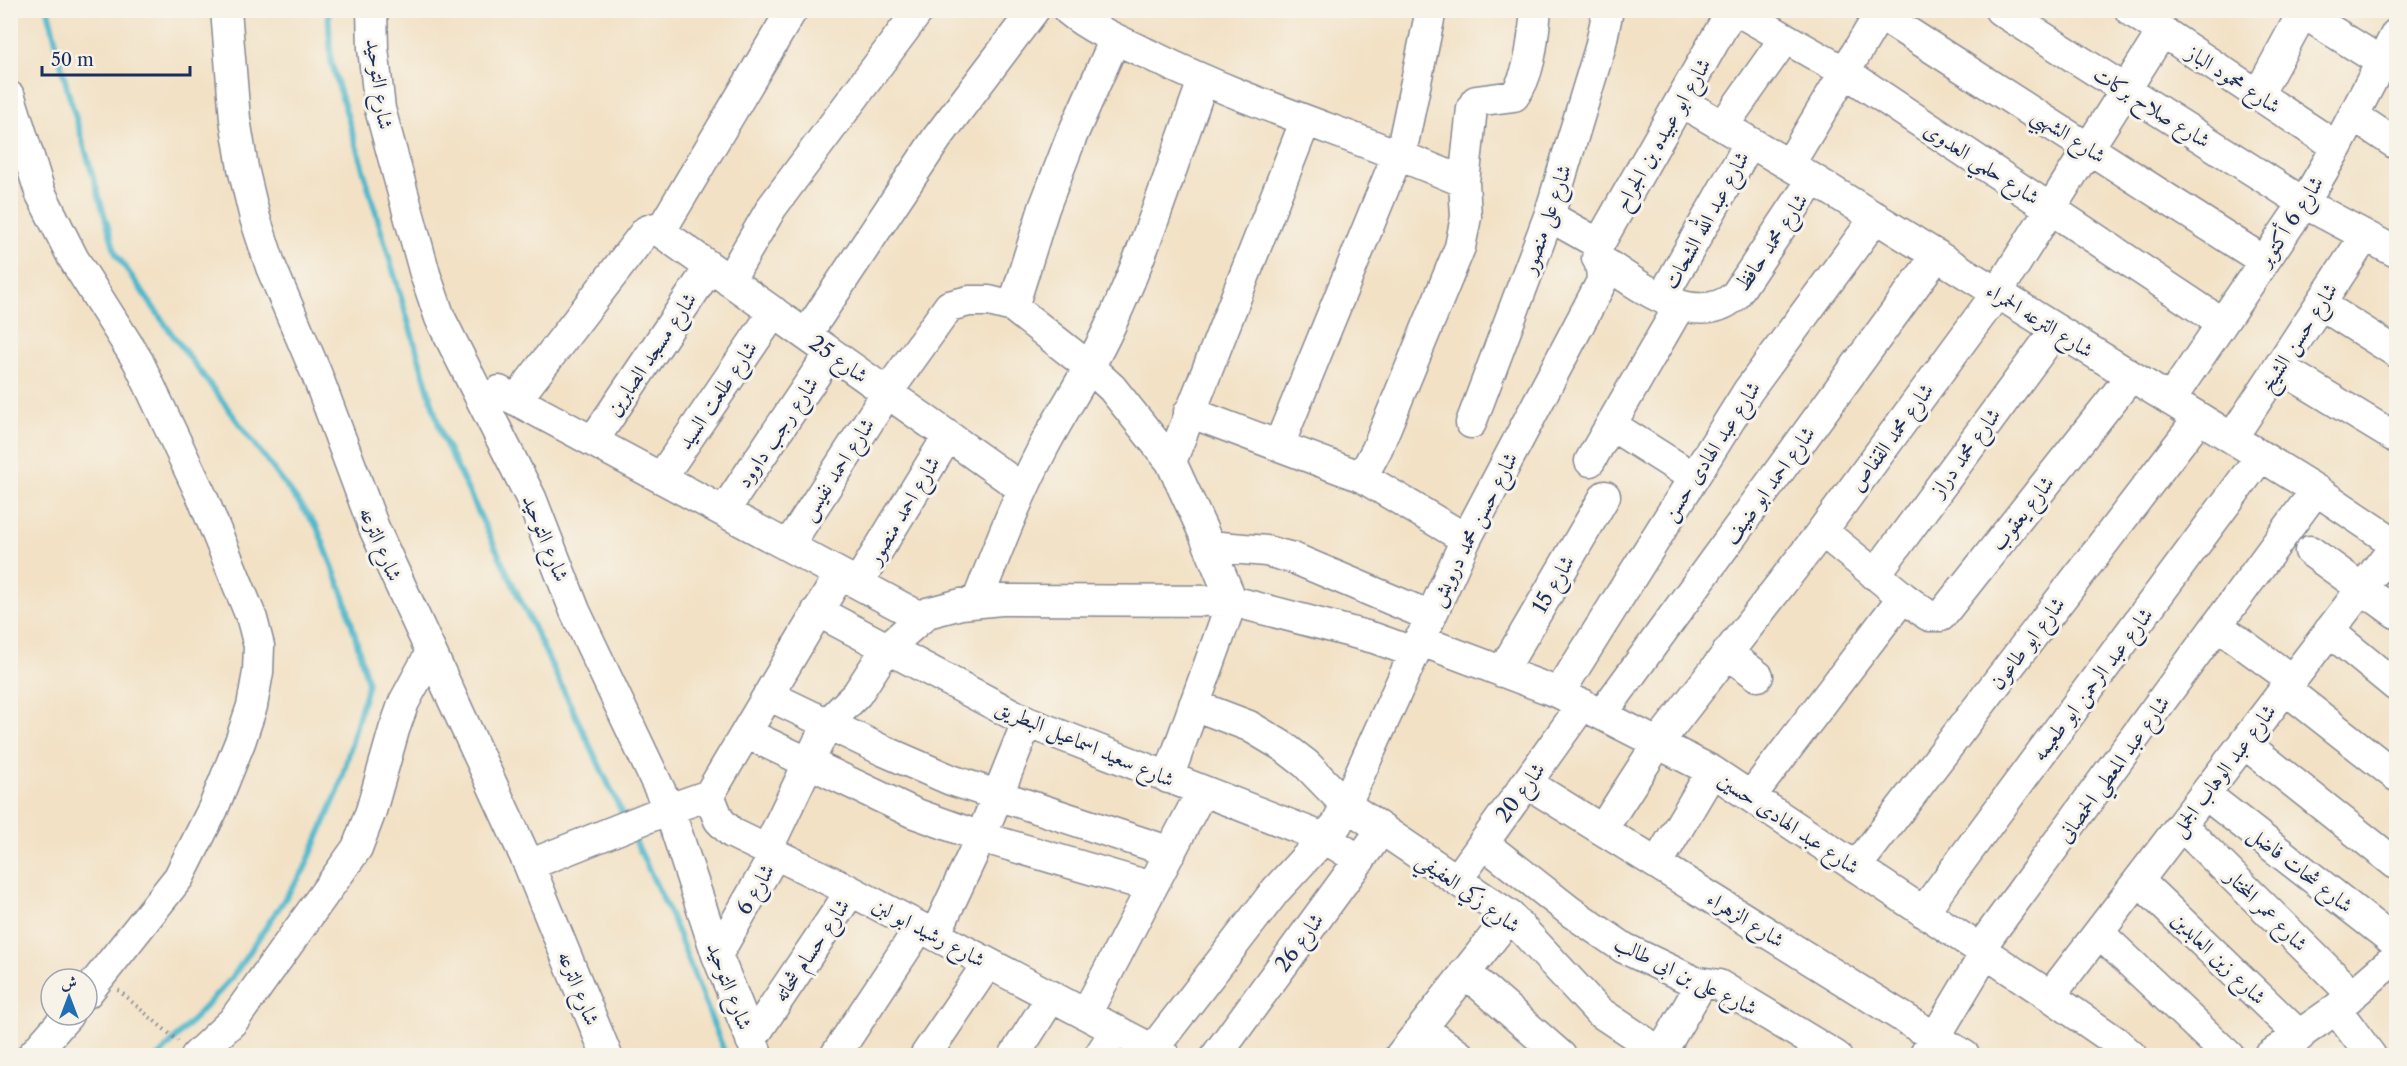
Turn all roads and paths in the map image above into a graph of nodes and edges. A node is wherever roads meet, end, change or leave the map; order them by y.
1 (226, 10) edge
2 (372, 10) edge
3 (792, 10) edge
4 (919, 10) edge
5 (1034, 10) edge
6 (1068, 10) edge
7 (1431, 10) edge
8 (1536, 10) edge
9 (1608, 10) edge
10 (1734, 10) edge
11 (2001, 10) edge
12 (2130, 10) edge
13 (1879, 12) edge
14 (2304, 12) edge
15 (2162, 32) junction
16 (2397, 34) edge
17 (1785, 38) junction
18 (1115, 39) junction
19 (2389, 66) edge
20 (1845, 72) junction
21 (1203, 81) junction
22 (2126, 90) junction
23 (2258, 95) junction
24 (10, 97) edge
25 (1680, 101) junction
26 (2354, 116) junction
27 (1305, 122) junction
28 (1723, 126) junction
29 (1750, 142) junction
30 (2397, 144) edge
31 (2088, 147) junction
32 (2337, 147) junction
33 (1397, 153) junction
34 (1801, 172) junction
35 (1464, 182) junction
36 (2304, 203) junction
37 (2050, 208) junction
38 (1549, 216) junction
39 (1876, 218) junction
40 (657, 230) junction
41 (2386, 242) edge
42 (1598, 251) junction
43 (1937, 255) junction
44 (2264, 261) junction
45 (720, 274) junction
46 (1997, 293) junction
47 (1671, 302) junction
48 (2320, 304) junction
49 (1013, 307) junction
50 (774, 312) junction
51 (2222, 323) junction
52 (2056, 330) junction
53 (806, 336) junction
54 (2397, 352) edge
55 (830, 353) junction
56 (1089, 367) junction
57 (2279, 367) junction
58 (470, 375) junction
59 (2131, 376) junction
60 (886, 393) junction
61 (516, 400) junction
62 (2170, 400) junction
63 (1189, 412) junction
64 (2199, 418) junction
65 (1471, 423) dead end
66 (1611, 425) junction
67 (948, 436) junction
68 (2232, 438) junction
69 (2397, 438) edge
70 (592, 441) junction
71 (1279, 445) junction
72 (2261, 456) junction
73 (1590, 461) dead end
74 (1171, 462) junction
75 (1362, 477) junction
76 (1693, 477) junction
77 (661, 478) junction
78 (1023, 489) junction
79 (2316, 490) junction
80 (1605, 496) dead end
81 (724, 511) junction
82 (1822, 531) junction
83 (1466, 539) junction
84 (2396, 544) edge
85 (788, 546) junction
86 (1209, 546) junction
87 (2310, 552) dead end
88 (1875, 574) junction
89 (849, 578) junction
90 (2362, 588) junction
91 (1903, 597) junction
92 (1232, 601) junction
93 (977, 602) junction
94 (817, 611) junction
95 (2397, 612) edge
96 (922, 618) junction
97 (2218, 626) junction
98 (2329, 631) junction
99 (1421, 636) junction
100 (887, 648) junction
101 (1727, 653) junction
102 (430, 654) junction
103 (1502, 672) junction
104 (1758, 676) dead end
105 (2288, 685) junction
106 (2397, 686) edge
107 (768, 694) junction
108 (1581, 704) junction
109 (1194, 705) junction
110 (1027, 722) junction
111 (827, 724) junction
112 (746, 733) junction
113 (1658, 742) junction
114 (2244, 742) junction
115 (807, 764) junction
116 (1712, 771) junction
117 (2397, 776) edge
118 (1168, 778) junction
119 (1527, 783) junction
120 (1202, 792) junction
121 (2205, 794) junction
122 (709, 795) junction
123 (997, 795) junction
124 (1751, 796) junction
125 (1346, 805) junction
126 (669, 809) junction
127 (2181, 825) junction
128 (1383, 829) junction
129 (1602, 830) junction
130 (981, 837) junction
131 (1324, 838) junction
132 (1484, 843) junction
133 (771, 852) junction
134 (1172, 852) junction
135 (1360, 860) junction
136 (1657, 864) junction
137 (2397, 864) edge
138 (529, 866) junction
139 (1856, 867) junction
140 (1457, 880) junction
141 (2139, 881) junction
142 (1152, 887) junction
143 (851, 891) junction
144 (1923, 912) junction
145 (1510, 916) junction
146 (927, 931) junction
147 (2099, 933) junction
148 (1986, 952) junction
149 (717, 955) junction
150 (2396, 956) edge
151 (988, 963) junction
152 (1465, 972) junction
153 (99, 979) edge
154 (1702, 982) junction
155 (99, 988) edge
156 (1052, 996) junction
157 (2050, 996) junction
158 (2345, 1002) junction
159 (1086, 1014) junction
160 (57, 1027) edge
161 (1422, 1028) junction
162 (1116, 1030) junction
163 (2300, 1036) junction
164 (1930, 1047) edge
165 (755, 1048) edge
166 (188, 1049) edge
167 (1159, 1052) edge
168 (1664, 1054) edge
169 (2274, 1054) edge
170 (32, 1056) edge
171 (607, 1056) edge
172 (835, 1056) edge
173 (925, 1056) edge
174 (1014, 1056) edge
175 (1099, 1056) edge
176 (1215, 1056) edge
177 (1400, 1056) edge
178 (1460, 1056) edge
179 (1562, 1056) edge
180 (1836, 1056) edge
181 (1965, 1056) edge
182 (2132, 1056) edge
183 (2229, 1056) edge
184 (2371, 1056) edge

1 - 102 street, شارع الترعه
2 - 58 street, شارع التوحيد
3 - 40 street
4 - 45 street, شارع مسجد الصابرين
5 - 53 street
6 - 18 street
7 - 33 street
8 - 35 street
9 - 38 street, شارع على منصور
10 - 17 street, شارع حلمي العدوى
10 - 25 street, شارع ابو عبيده بن الجراح
11 - 22 street, شارع صلاح بركات
12 - 15 street, شارع محمود الباز
13 - 20 street, شارع محمد حافظ
13 - 31 street, شارع الشهبي
14 - 19 street
14 - 23 street
15 - 22 street, شارع محمد القفاص
15 - 23 street, شارع محمود الباز
16 - 19 street, شارع 6 أكتوبر
17 - 20 street, شارع حلمي العدوى
17 - 28 street
18 - 21 street
18 - 49 street
19 - 26 street, شارع 6 أكتوبر
20 - 34 street, شارع محمد حافظ
20 - 37 street, شارع حلمي العدوى
21 - 27 street
21 - 56 street
22 - 31 street, شارع محمد القفاص
22 - 36 street, شارع صلاح بركات
23 - 32 street, شارع محمود الباز
24 - 153 street
25 - 28 street, شارع الترعه الحمراء
25 - 42 street, شارع ابو عبيده بن الجراح
26 - 30 street
26 - 32 street, شارع 6 أكتوبر
27 - 33 street
27 - 63 street
28 - 29 street, شارع الترعه الحمراء
29 - 34 street, شارع الترعه الحمراء
29 - 47 street, شارع عبد الله الشحات
31 - 37 street, شارع محمد القفاص
31 - 44 street, شارع الشهبي
32 - 36 street, شارع 6 أكتوبر
33 - 35 street
33 - 71 street
34 - 39 street, شارع الترعه الحمراء
34 - 47 street, شارع محمد حافظ
35 - 75 street
36 - 41 street, شارع صلاح بركات
36 - 44 street, شارع 6 أكتوبر
37 - 46 street, شارع محمد القفاص
37 - 51 street, شارع حلمي العدوى
38 - 42 street, شارع محمد حافظ
38 - 65 street, شارع على منصور
39 - 43 street, شارع الترعه الحمراء
39 - 76 street, شارع عبد الهادى حسن
40 - 45 street, شارع 25
40 - 61 street
41 - 48 street, شارع حسن الشيخ
42 - 47 street, شارع محمد حافظ
42 - 83 street, شارع حسن محمد درويش
43 - 46 street, شارع الترعه الحمراء
43 - 108 street, شارع احمد ابو ضيف
44 - 51 street, شارع 6 أكتوبر
45 - 50 street, شارع 25
45 - 70 street, شارع مسجد الصابرين
46 - 52 street, شارع الترعه الحمراء
46 - 82 street, شارع محمد القفاص
47 - 66 street, شارع عبد الله الشحات
48 - 54 street
48 - 57 street, شارع حسن الشيخ
49 - 56 street
49 - 60 street, شارع احمد نفيس
50 - 53 street, شارع 25
50 - 77 street, شارع طلعت السيد
51 - 62 street, شارع 6 أكتوبر
52 - 59 street, شارع الترعه الحمراء
52 - 88 street, شارع محمد دراز
53 - 55 street, شارع 25
55 - 60 street, شارع 25
55 - 81 street, شارع رجب داوود
56 - 74 street
56 - 78 street
57 - 68 street, شارع حسن الشيخ
57 - 69 street
58 - 61 street
58 - 126 street, شارع التوحيد
59 - 62 street, شارع الترعه الحمراء
59 - 91 street, شارع يعقوب
60 - 67 street, شارع 25
60 - 85 street, شارع احمد نفيس
61 - 70 street
62 - 64 street, شارع الترعه الحمراء
63 - 71 street
63 - 74 street
64 - 68 street, شارع الترعه الحمراء
64 - 139 street, شارع ابو طاعون
66 - 73 street, شارع عبد الله الشحات
66 - 76 street
67 - 78 street, شارع 25
67 - 89 street, شارع احمد منصور
68 - 72 street, شارع الترعه الحمراء
70 - 77 street
71 - 75 street
72 - 79 street, شارع الترعه الحمراء
72 - 144 street, شارع عبد الرحمن ابو طعيمه
74 - 86 street
75 - 83 street
76 - 108 street, شارع عبد الهادى حسن
77 - 81 street
78 - 93 street
79 - 84 street, شارع الترعه الحمراء
79 - 97 street, شارع عبد المعطي الحمصانى
80 - 103 street, شارع 15
81 - 85 street
82 - 88 street
82 - 101 street, شارع محمد القفاص
83 - 99 street, شارع حسن محمد درويش
84 - 90 street, شارع عبد الوهاب الجمل
85 - 89 street
86 - 92 street
86 - 99 street
87 - 90 street
88 - 91 street
89 - 94 street, شارع احمد منصور
89 - 96 street
90 - 95 street
90 - 98 street, شارع عبد الوهاب الجمل
91 - 124 street
92 - 93 street, شارع 6
92 - 99 street, شارع 6
92 - 109 street
93 - 96 street, شارع 6
94 - 100 street, شارع سعيد اسماعيل البطريق
94 - 107 street, شارع احمد منصور
96 - 100 street, شارع 6
97 - 105 street
97 - 148 street, شارع عبد المعطي الحمصانى
98 - 105 street, شارع عبد الوهاب الجمل
98 - 106 street
99 - 103 street, شارع عبد الهادى حسين
99 - 125 street, شارع حسن محمد درويش
100 - 110 street, شارع سعيد اسماعيل البطريق
100 - 111 street, شارع 6
101 - 104 street
101 - 113 street, شارع محمد القفاص
102 - 138 street, شارع الترعه
102 - 166 street
103 - 108 street, شارع عبد الهادى حسين
105 - 114 street, شارع عبد الوهاب الجمل
105 - 117 street
107 - 111 street
107 - 112 street, شارع احمد منصور
108 - 113 street, شارع عبد الهادى حسين
108 - 119 street, شارع 20
109 - 118 street
109 - 125 street, شارع زكي العفيفي
110 - 118 street, شارع سعيد اسماعيل البطريق
110 - 123 street
111 - 115 street, شارع 6
111 - 123 street
112 - 115 street
112 - 122 street, شارع احمد منصور
113 - 116 street, شارع عبد الهادى حسين
113 - 129 street, شارع محمد القفاص
114 - 121 street, شارع عبد الوهاب الجمل
114 - 137 street
115 - 130 street
115 - 133 street, شارع 6
116 - 124 street, شارع عبد الهادى حسين
116 - 136 street
118 - 120 street, شارع سعيد اسماعيل البطريق
119 - 129 street, شارع الزهراء
119 - 132 street, شارع 20
120 - 131 street, شارع سعيد اسماعيل البطريق
120 - 134 street
121 - 127 street, شارع عبد الوهاب الجمل
121 - 150 street, شارع شحات فاضل
122 - 126 street
122 - 133 street, شارع رشيد ابو لبن
123 - 130 street
123 - 134 street
124 - 139 street, شارع عبد الهادى حسين
125 - 128 street, شارع زكي العفيفي
125 - 131 street, شارع حسن محمد درويش
126 - 138 street
126 - 149 street, شارع التوحيد
127 - 141 street, شارع عبد الوهاب الجمل
127 - 158 street, شارع عمر المختار
128 - 135 street, شارع 26
128 - 140 street, شارع زكي العفيفي
129 - 136 street, شارع الزهراء
130 - 142 street
130 - 146 street
131 - 135 street, شارع سعيد اسماعيل البطريق
131 - 167 street, شارع حسن محمد درويش
132 - 140 street, شارع 20
132 - 154 street, شارع على بن ابى طالب
133 - 143 street, شارع رشيد ابو لبن
133 - 149 street, شارع 6
134 - 142 street
135 - 176 street, شارع 26
136 - 164 street, شارع الزهراء
138 - 171 street, شارع الترعه
139 - 144 street, شارع عبد الهادى حسين
140 - 145 street, شارع زكي العفيفي
141 - 147 street, شارع عبد الوهاب الجمل
141 - 163 street, شارع زين العابدين
142 - 159 street
143 - 146 street, شارع رشيد ابو لبن
143 - 165 street, شارع حسام شحاته
144 - 148 street, شارع عبد الهادى حسين
145 - 152 street
145 - 168 street, شارع زكي العفيفي
146 - 151 street, شارع رشيد ابو لبن
146 - 172 street
147 - 157 street, شارع عبد الوهاب الجمل
147 - 183 street
148 - 157 street, شارع عبد الهادى حسين
148 - 164 street, شارع عبد المعطي الحمصانى
149 - 165 street, شارع التوحيد
150 - 158 street
151 - 156 street, شارع رشيد ابو لبن
151 - 173 street
152 - 161 street
152 - 179 street
154 - 168 street
154 - 180 street, شارع على بن ابى طالب
155 - 166 path
156 - 159 street, شارع رشيد ابو لبن
156 - 174 street
157 - 182 street, شارع عبد الهادى حسين
158 - 163 street
158 - 184 street, شارع عمر المختار
159 - 162 street, شارع رشيد ابو لبن
160 - 170 street
161 - 177 street
161 - 178 street
162 - 167 street, شارع رشيد ابو لبن
162 - 175 street
163 - 169 street
164 - 181 street, شارع الزهراء

